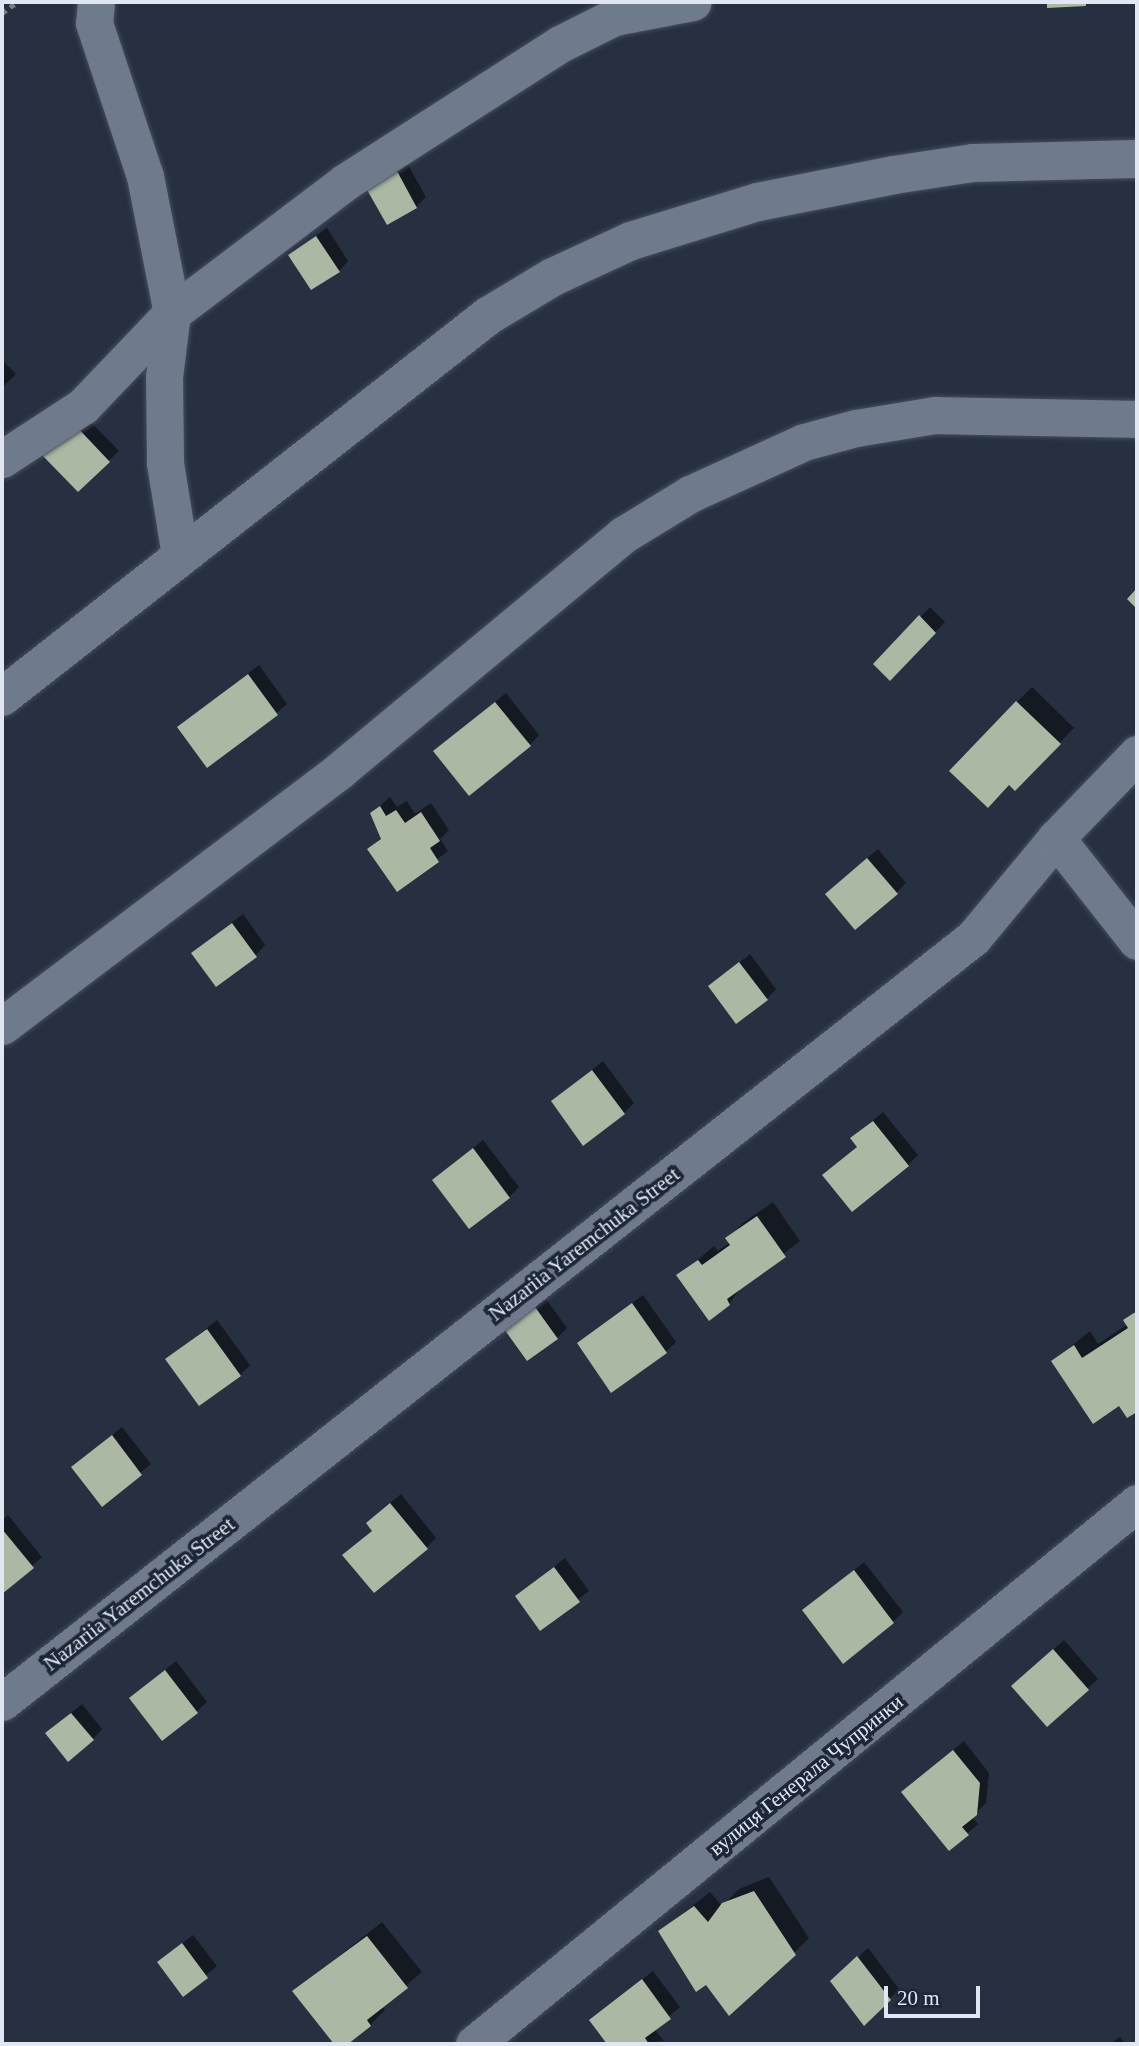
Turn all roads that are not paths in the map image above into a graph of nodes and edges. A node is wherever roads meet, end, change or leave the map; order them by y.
1 (96, 2) edge
2 (693, 2) edge
3 (1137, 159) edge
4 (172, 313) junction
5 (1137, 419) edge
6 (2, 459) edge
7 (180, 556) junction
8 (2, 697) edge
9 (1137, 754) edge
10 (1056, 838) junction
11 (1137, 942) edge
12 (2, 1026) edge
13 (1137, 1503) edge
14 (2, 1702) edge
15 (474, 2044) edge

1 - 4 street
2 - 4 street
3 - 7 street
4 - 6 street
4 - 7 street
5 - 12 street
7 - 8 street
9 - 10 street, Nazariia Yaremchuka Street
10 - 11 street
10 - 14 street, Nazariia Yaremchuka Street
13 - 15 street, вулиця Генерала Чупринки

